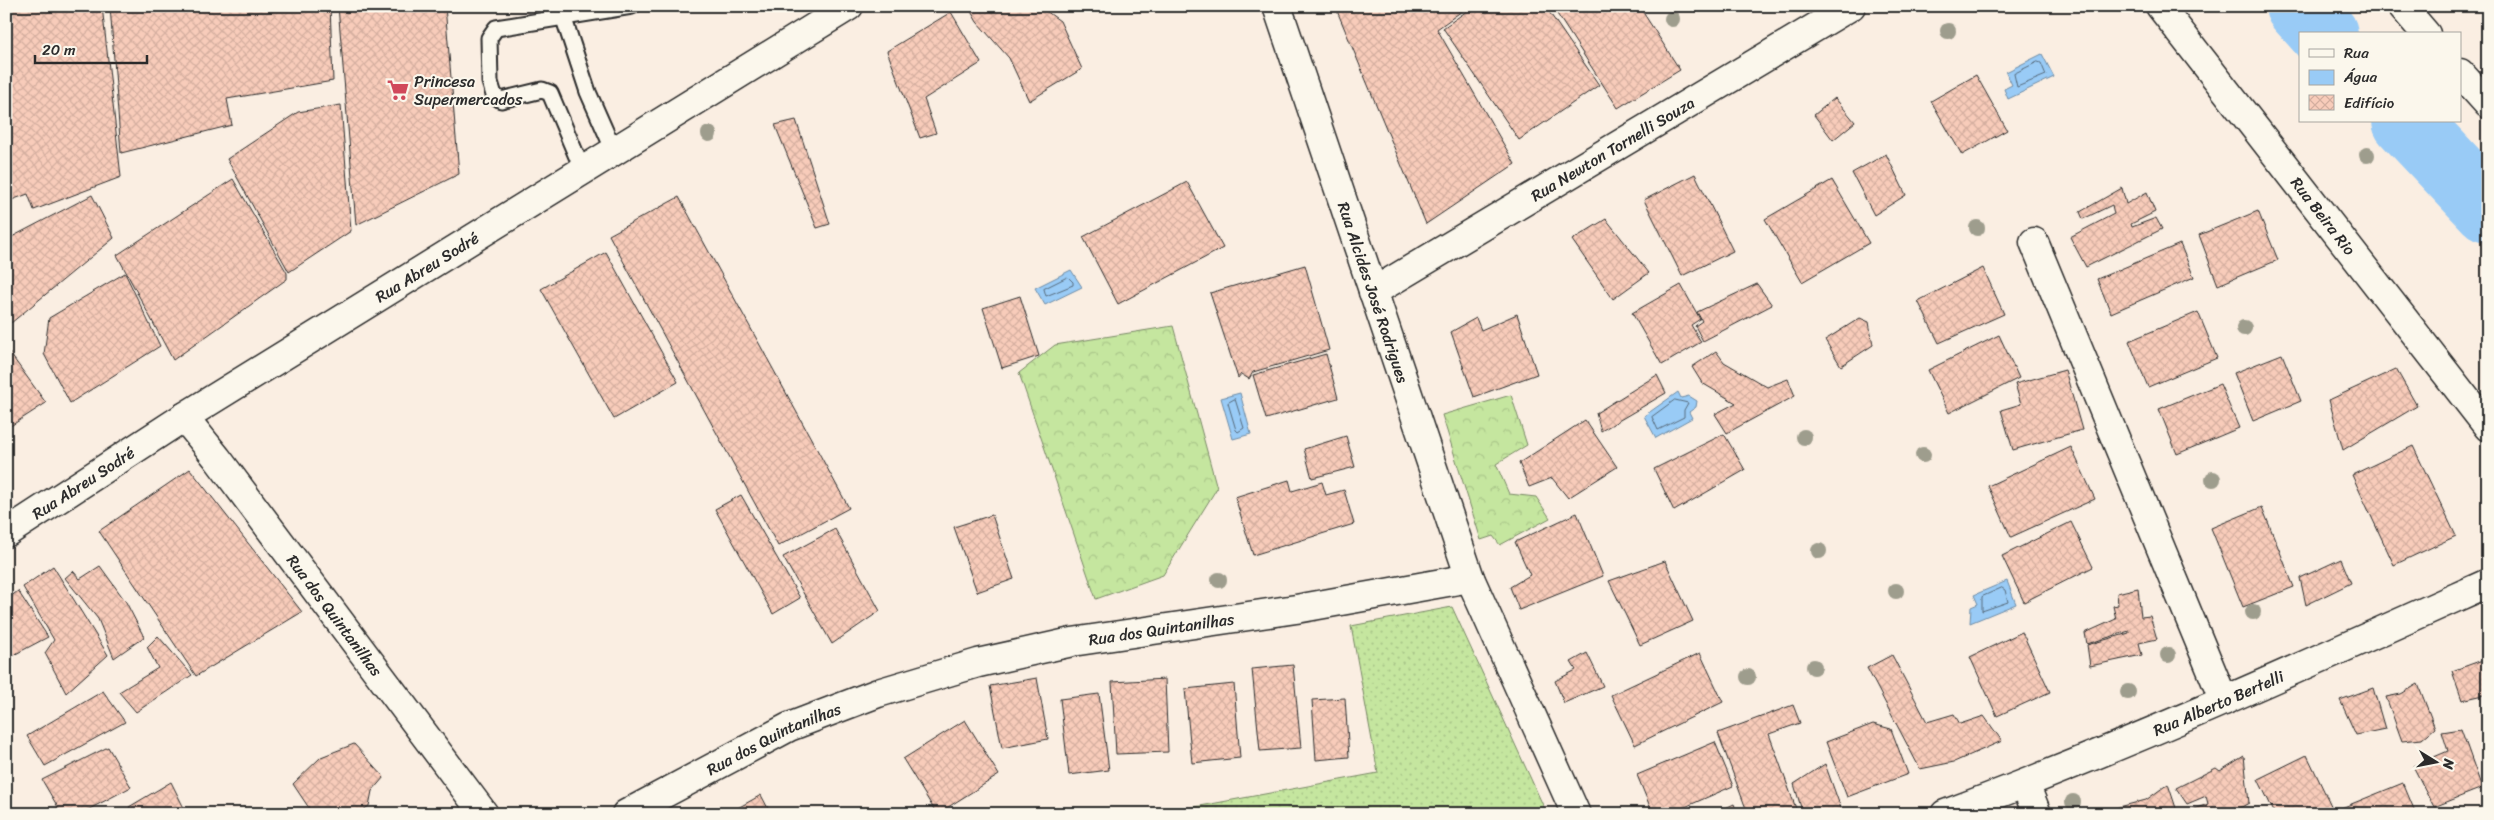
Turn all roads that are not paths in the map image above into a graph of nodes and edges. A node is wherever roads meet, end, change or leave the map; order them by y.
1 (632, 6) edge
2 (849, 6) edge
3 (1277, 6) edge
4 (1851, 6) edge
5 (2160, 6) edge
6 (2402, 6) edge
7 (564, 16) junction
8 (2424, 32) edge
9 (2462, 74) edge
10 (2488, 104) edge
11 (614, 151) junction
12 (583, 171) junction
13 (2034, 242) dead end
14 (1373, 292) junction
15 (184, 417) junction
16 (2488, 427) edge
17 (6, 533) edge
18 (1470, 578) junction
19 (2488, 583) edge
20 (2224, 702) junction
21 (2025, 784) junction
22 (484, 814) edge
23 (626, 814) edge
24 (1576, 814) edge
25 (1945, 814) edge
26 (2037, 814) edge

1 - 7 lane
2 - 11 street, Rua Abreu Sodré
3 - 14 street, Rua Alcides José Rodrigues
4 - 14 street, Rua Newton Tornelli Souza
5 - 16 street, Rua Beira Rio
6 - 8 street
7 - 11 lane
7 - 12 lane
9 - 10 street
11 - 12 street, Rua Abreu Sodré
12 - 15 street, Rua Abreu Sodré
13 - 20 street
14 - 18 street, Rua Alcides José Rodrigues
15 - 17 street, Rua Abreu Sodré
15 - 22 street, Rua dos Quintanilhas
18 - 23 street, Rua dos Quintanilhas
18 - 24 street
19 - 20 street, Rua Alberto Bertelli
20 - 21 street, Rua Alberto Bertelli
21 - 25 street, Rua Alberto Bertelli
21 - 26 street

